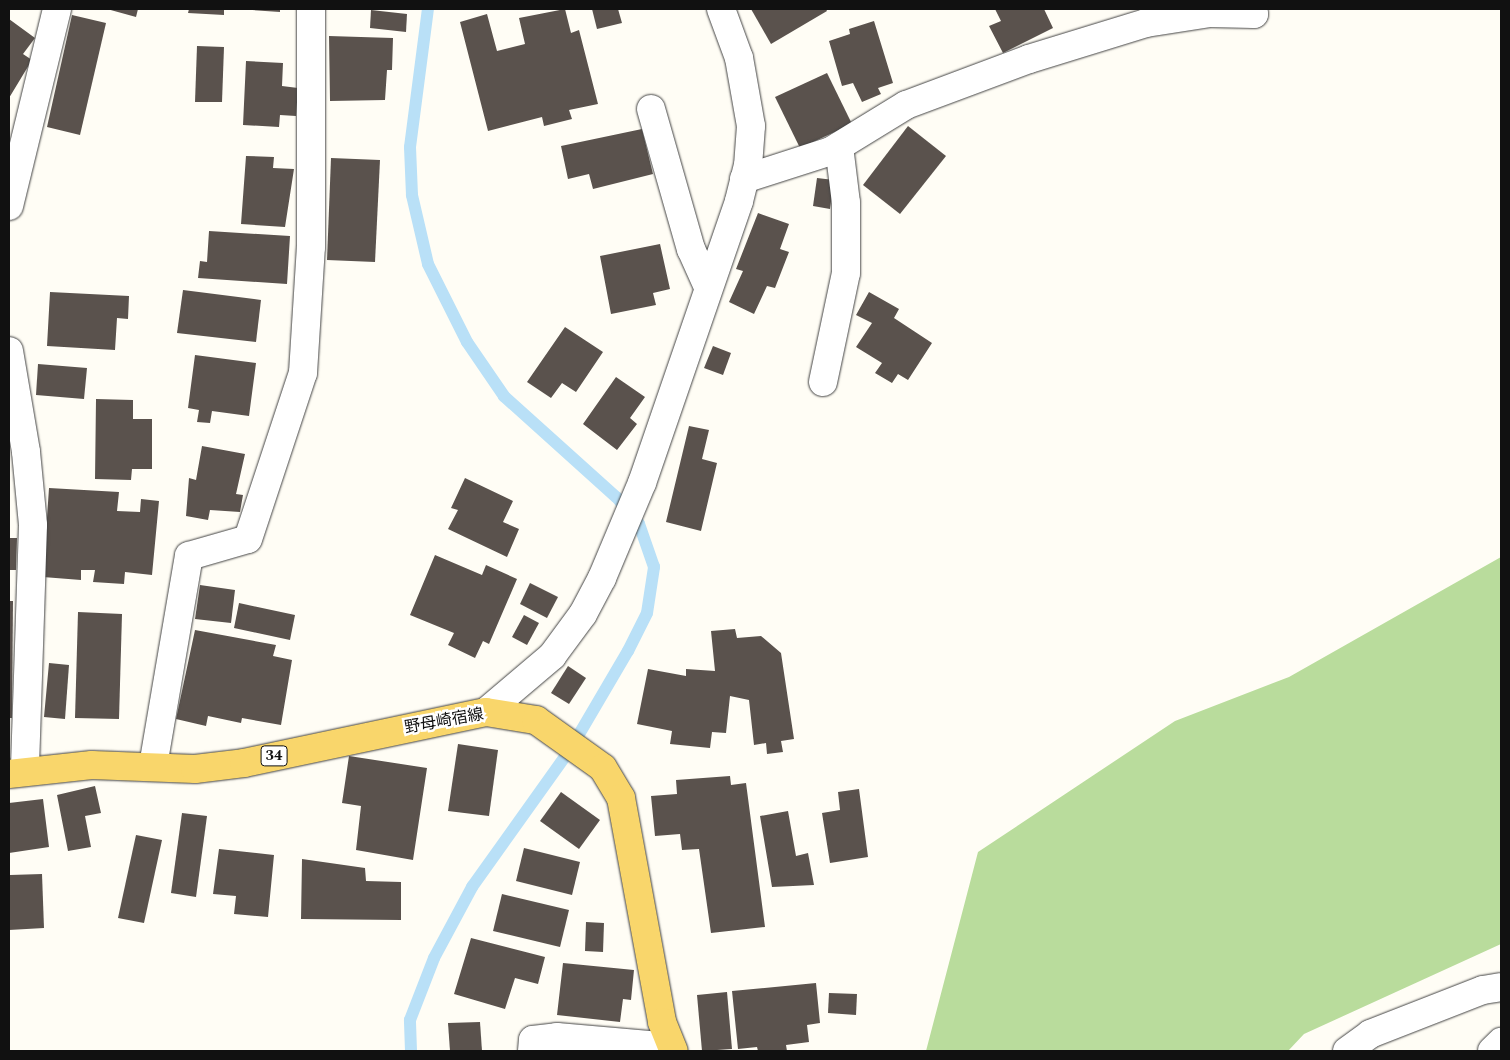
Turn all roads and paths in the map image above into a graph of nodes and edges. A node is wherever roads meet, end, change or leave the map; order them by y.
1 (57, 9) edge
2 (311, 9) edge
3 (721, 9) edge
4 (1251, 9) edge
5 (651, 109) dead end
6 (839, 146) junction
7 (744, 179) junction
8 (9, 206) edge
9 (708, 287) junction
10 (9, 351) edge
11 (823, 382) dead end
12 (486, 712) junction
13 (152, 766) junction
14 (17, 773) edge
15 (1501, 987) edge
16 (1501, 1042) edge
17 (673, 1049) edge
18 (532, 1051) edge
19 (1347, 1051) edge
20 (1492, 1051) edge

1 - 8 street
2 - 13 street
3 - 7 street
4 - 6 street
5 - 9 street
6 - 7 street
6 - 11 street
7 - 9 street
9 - 12 street
10 - 14 street
12 - 13 main road, 野母崎宿線 / 34
12 - 17 main road, 野母崎宿線 / 34
13 - 14 main road, 野母崎宿線 / 34
15 - 19 street
16 - 20 street
17 - 18 street

